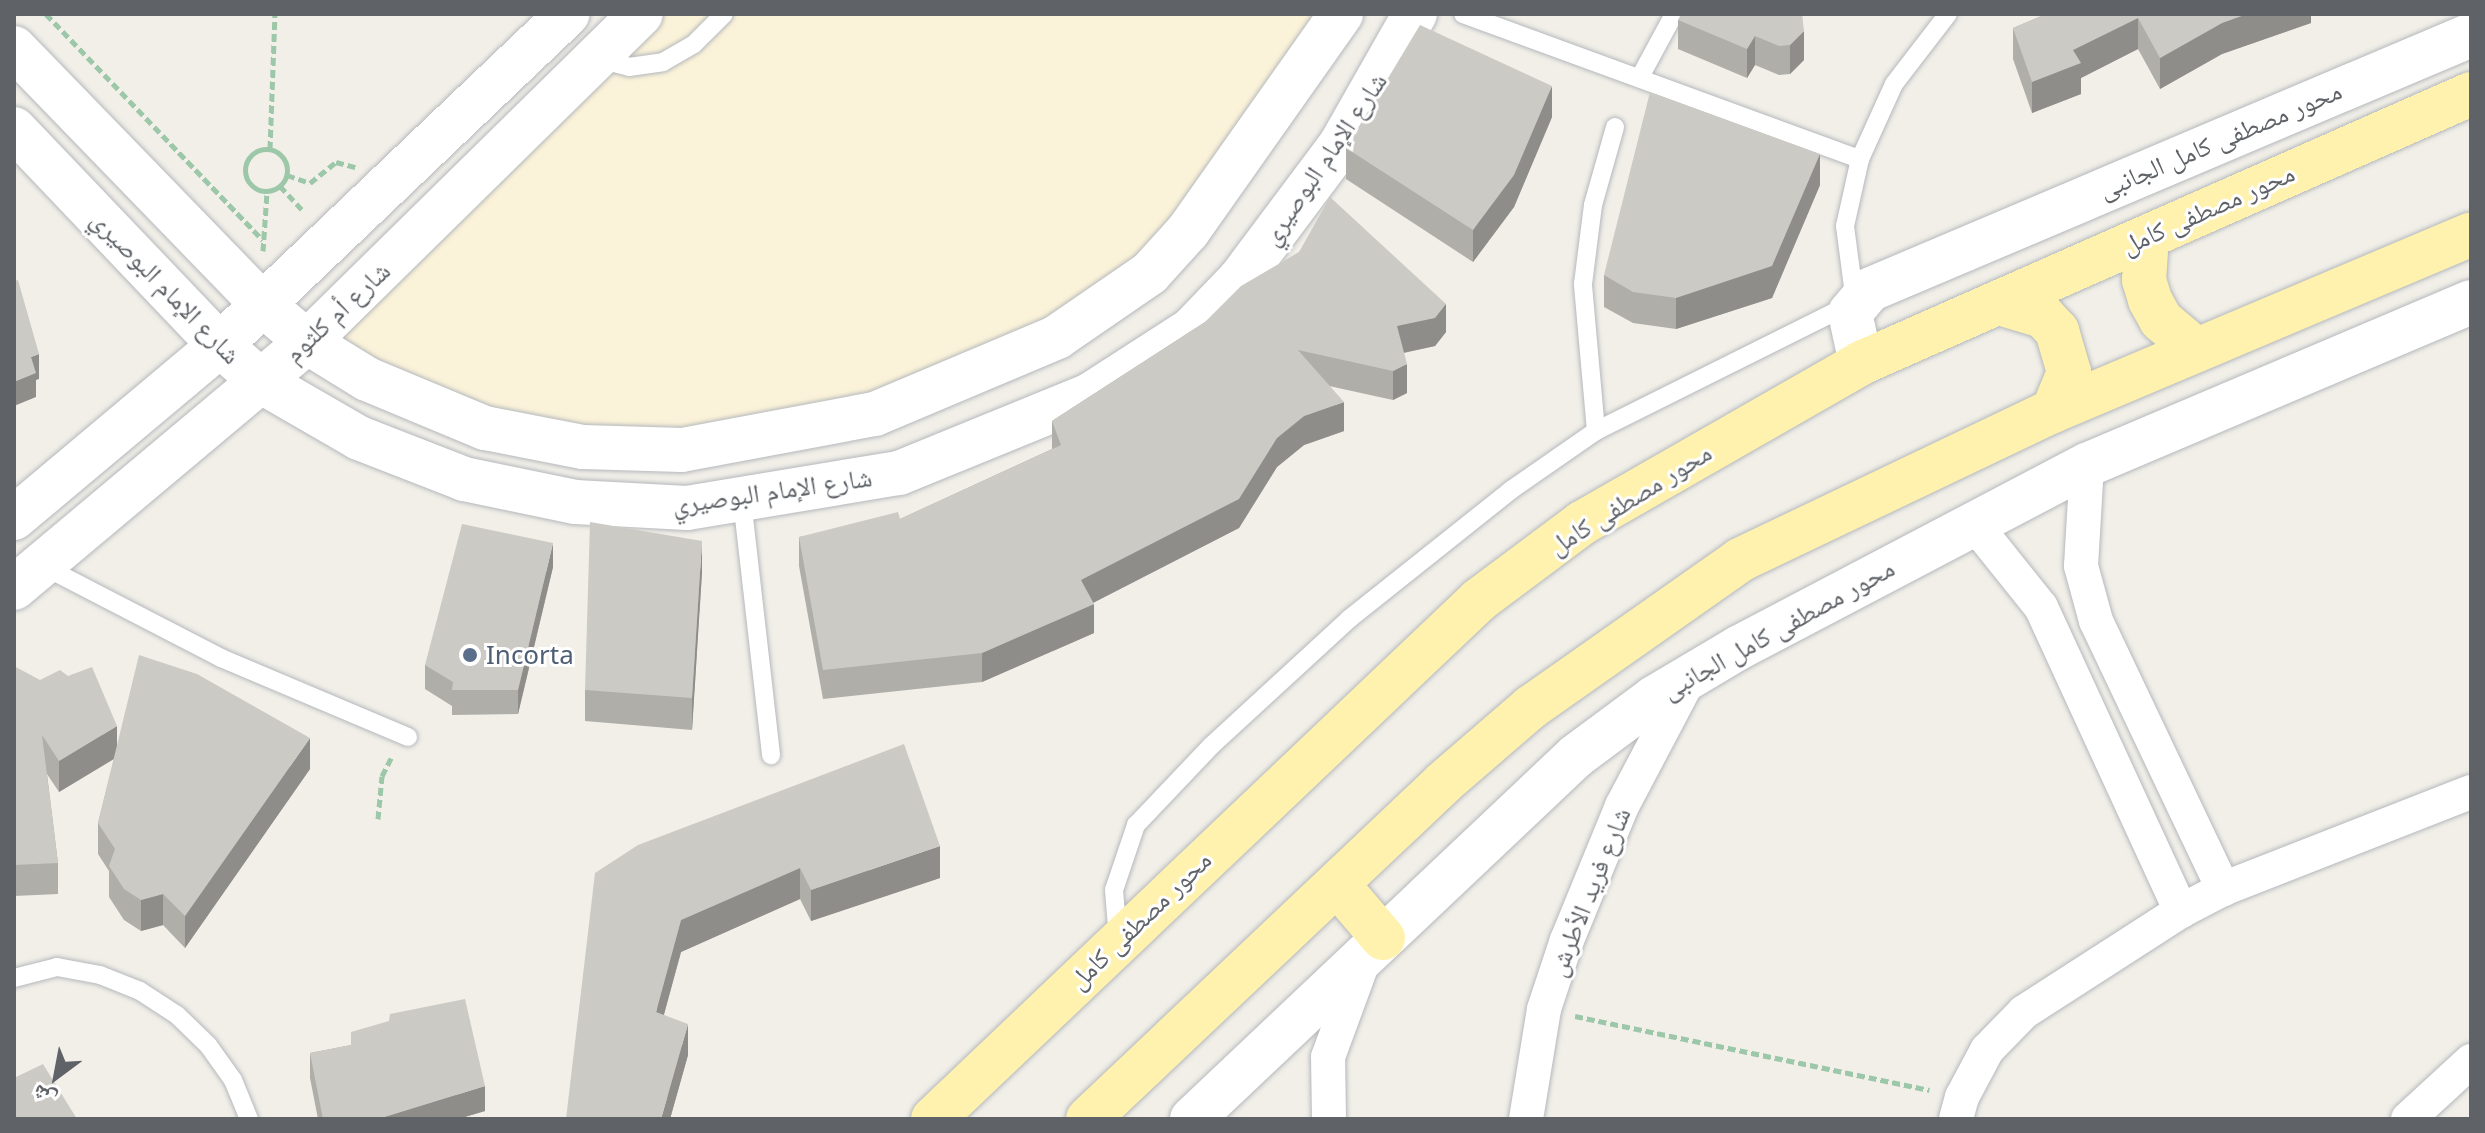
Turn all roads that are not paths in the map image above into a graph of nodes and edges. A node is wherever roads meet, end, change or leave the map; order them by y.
1 (568, 14) edge
2 (641, 14) edge
3 (724, 14) edge
4 (1341, 14) edge
5 (1415, 14) edge
6 (1463, 14) edge
7 (1674, 14) edge
8 (1948, 14) edge
9 (2471, 35) edge
10 (14, 48) edge
11 (598, 59) junction
12 (1640, 77) junction
13 (2471, 94) edge
14 (1615, 127) dead end
15 (14, 129) edge
16 (1860, 159) junction
17 (2471, 234) edge
18 (2147, 237) junction
19 (1855, 302) junction
20 (2471, 302) edge
21 (261, 303) junction
22 (2002, 304) junction
23 (307, 342) junction
24 (220, 345) junction
25 (2194, 348) junction
26 (1861, 363) junction
27 (367, 379) junction
28 (262, 382) junction
29 (2053, 411) junction
30 (325, 419) junction
31 (1596, 431) junction
32 (2087, 465) junction
33 (742, 500) junction
34 (14, 518) edge
35 (1972, 521) junction
36 (28, 576) edge
37 (1690, 677) junction
38 (408, 737) road end
39 (771, 755) dead end
40 (2471, 792) edge
41 (1337, 884) junction
42 (2223, 889) junction
43 (2181, 911) junction
44 (1119, 941) junction
45 (1375, 945) junction
46 (14, 978) edge
47 (2471, 1061) edge
48 (1959, 1108) edge
49 (249, 1119) edge
50 (933, 1119) edge
51 (1088, 1119) edge
52 (1192, 1119) edge
53 (1329, 1119) edge
54 (1526, 1119) edge
55 (2408, 1119) edge

1 - 21 street
2 - 11 street, شارع أم كلثوم
3 - 11 lane
4 - 27 street, شارع الإمام البوصيري
5 - 33 street, شارع الإمام البوصيري
6 - 12 lane
7 - 12 lane
8 - 16 lane
9 - 19 street, محور مصطفى كامل الجانبى
10 - 21 street, شارع الإمام البوصيري
11 - 23 street, شارع أم كلثوم
12 - 16 lane
13 - 18 main road, محور مصطفى كامل
14 - 31 lane
15 - 24 street, شارع الإمام البوصيري
16 - 19 lane
17 - 25 main road
18 - 22 main road, محور مصطفى كامل
18 - 25 main road
19 - 26 street
19 - 31 lane
20 - 32 street, محور مصطفى كامل الجانبى
21 - 23 street, شارع الإمام البوصيري
21 - 24 street
22 - 26 main road, محور مصطفى كامل
22 - 29 main road
23 - 27 street, شارع الإمام البوصيري
23 - 28 street, شارع أم كلثوم
24 - 28 street, شارع الإمام البوصيري
24 - 34 street
25 - 29 main road
26 - 44 main road, محور مصطفى كامل
27 - 30 street
28 - 30 street, شارع الإمام البوصيري
28 - 36 street, شارع أم كلثوم
29 - 41 main road
30 - 33 street, شارع الإمام البوصيري
31 - 44 lane
32 - 35 street, محور مصطفى كامل الجانبى
32 - 42 street
33 - 39 lane
35 - 37 street, محور مصطفى كامل الجانبى
35 - 43 street
36 - 38 lane
37 - 45 street, محور مصطفى كامل الجانبى
37 - 54 street, شارع فريد الأطرش
40 - 42 street
41 - 45 main road
41 - 51 main road
42 - 43 street
43 - 48 street
44 - 50 main road, محور مصطفى كامل
45 - 52 street, محور مصطفى كامل الجانبى
45 - 53 street
46 - 49 lane
47 - 55 street

